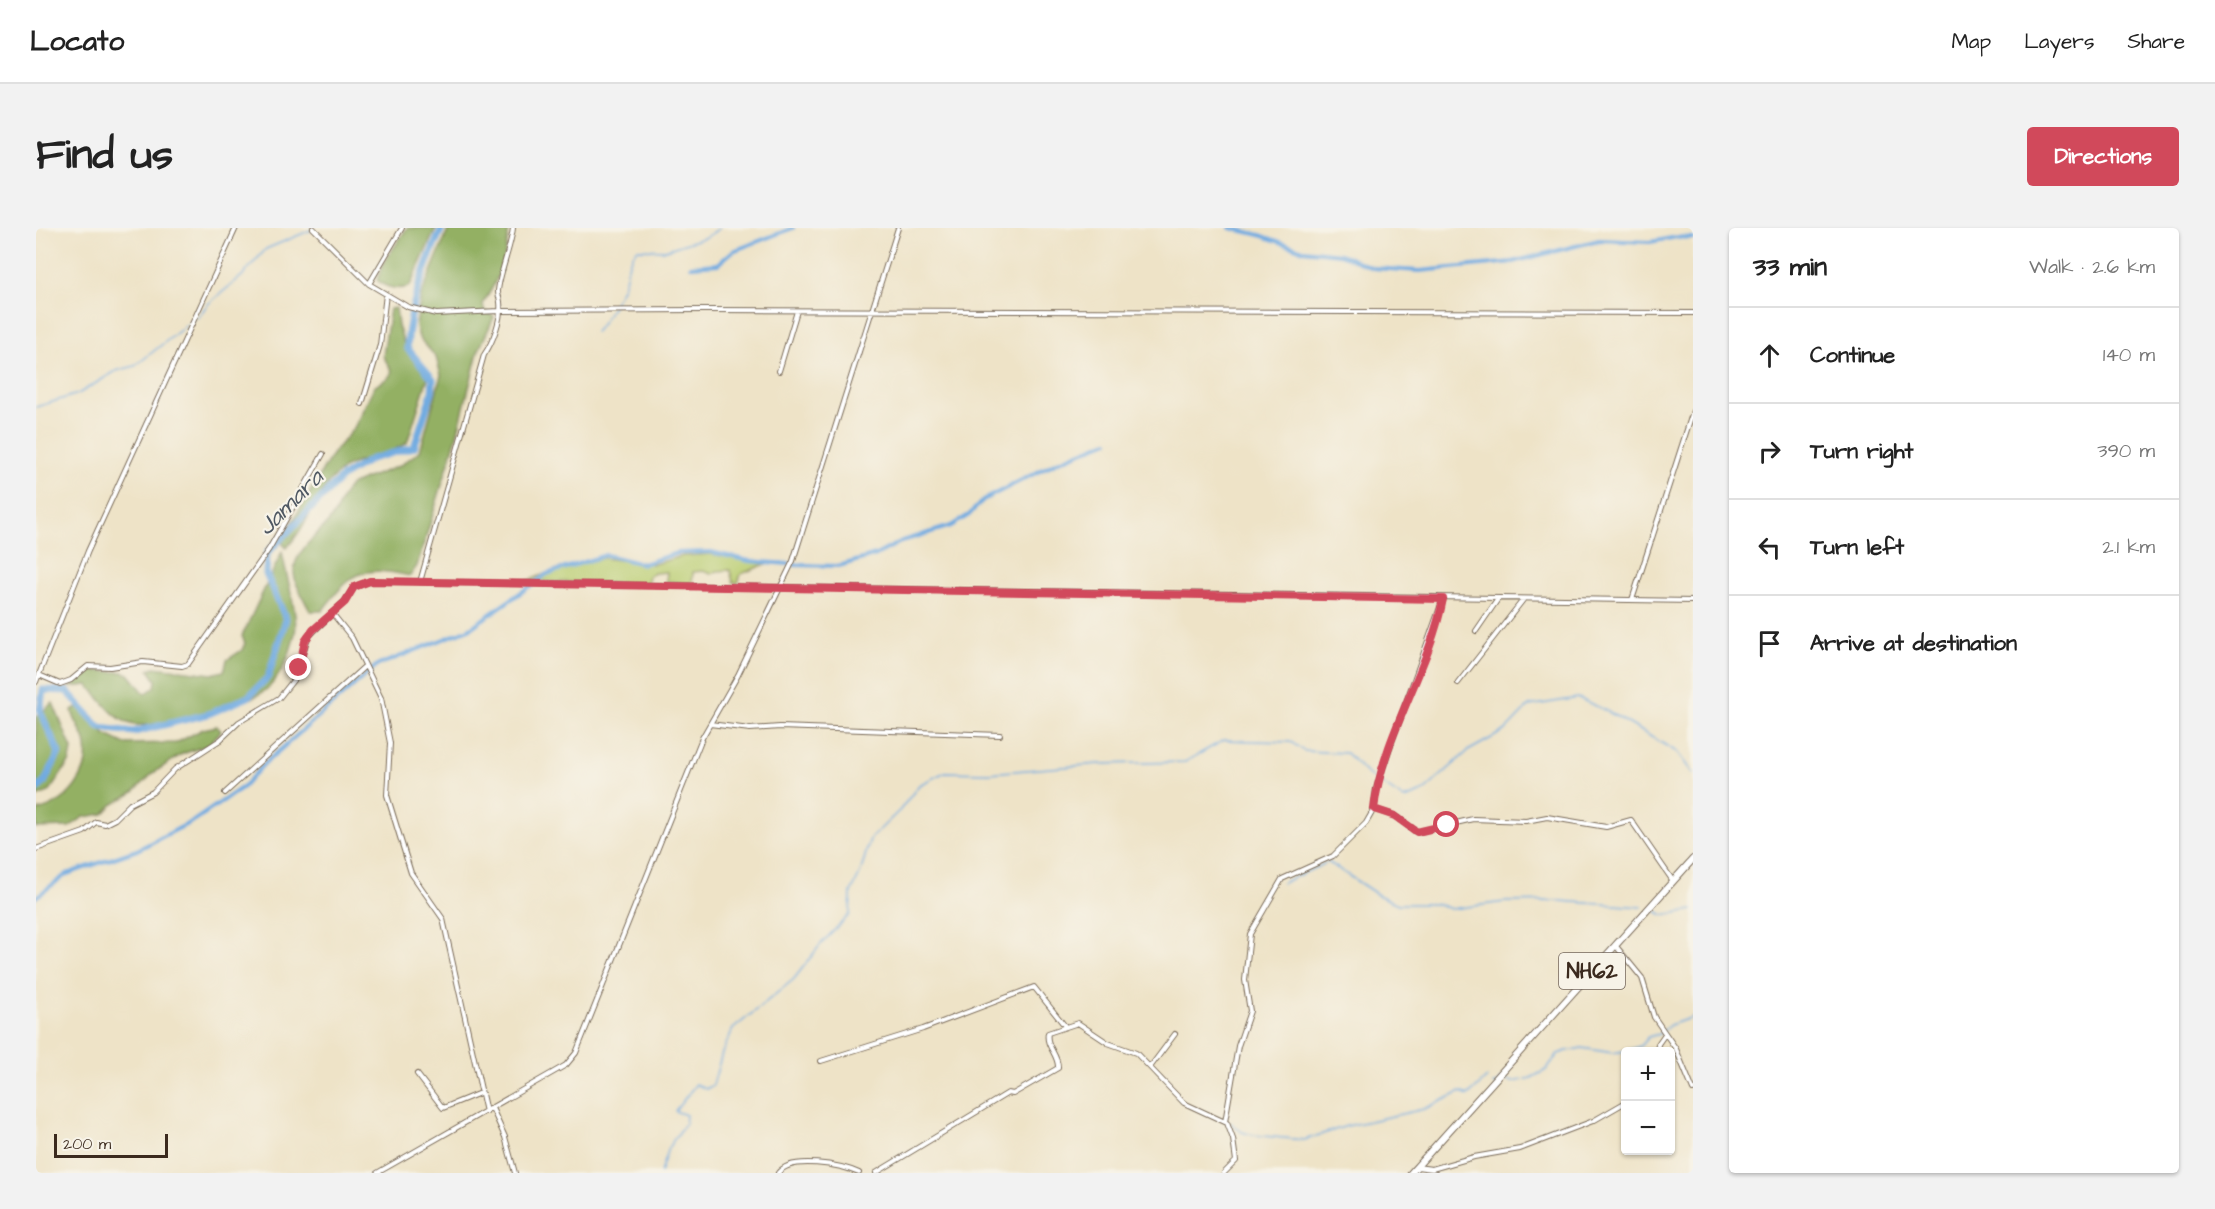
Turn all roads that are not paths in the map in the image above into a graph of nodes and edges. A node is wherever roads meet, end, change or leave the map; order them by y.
1 (236, 228) edge
2 (313, 228) edge
3 (402, 228) edge
4 (513, 228) edge
5 (898, 228) edge
6 (369, 284) junction
7 (386, 294) junction
8 (499, 311) junction
9 (797, 311) junction
10 (872, 312) junction
11 (1693, 313) edge
12 (779, 371) dead end
13 (362, 404) dead end
14 (1693, 411) edge
15 (323, 454) dead end
16 (420, 582) junction
17 (781, 588) junction
18 (1443, 599) junction
19 (1498, 599) junction
20 (1523, 599) junction
21 (1632, 600) junction
22 (1693, 601) edge
23 (332, 613) junction
24 (1476, 631) dead end
25 (365, 666) junction
26 (39, 675) junction
27 (36, 682) edge
28 (1458, 683) dead end
29 (710, 724) junction
30 (1000, 735) dead end
31 (225, 793) dead end
32 (1374, 809) junction
33 (36, 849) edge
34 (1693, 859) edge
35 (1673, 881) junction
36 (1615, 945) junction
37 (1065, 1026) junction
38 (1664, 1032) junction
39 (1175, 1034) dead end
40 (1657, 1047) edge
41 (820, 1061) dead end
42 (1151, 1066) junction
43 (417, 1074) dead end
44 (1693, 1090) edge
45 (480, 1093) junction
46 (1621, 1105) edge
47 (492, 1108) junction
48 (486, 1112) junction
49 (1225, 1122) junction
50 (1413, 1170) edge
51 (377, 1173) edge
52 (515, 1173) edge
53 (778, 1173) edge
54 (858, 1173) edge
55 (876, 1173) edge
56 (1224, 1173) edge

1 - 26 street
2 - 6 street
3 - 6 street
4 - 8 street
5 - 10 street
6 - 7 street
7 - 8 street
7 - 13 street
8 - 9 street
8 - 16 street
9 - 10 street
9 - 12 street
10 - 11 street
10 - 17 street
14 - 21 street
15 - 26 street
16 - 17 street
16 - 23 street
17 - 18 street
17 - 29 street
18 - 19 street
18 - 32 street
19 - 20 street
19 - 24 street
20 - 21 street
20 - 28 street
21 - 22 street
23 - 25 street
23 - 33 street
25 - 31 street
25 - 45 street
26 - 27 street
29 - 30 street
29 - 47 street
32 - 35 street
32 - 49 street
34 - 35 main road, NH62
35 - 36 main road, NH62
36 - 38 street
36 - 50 main road, NH62
37 - 41 street
37 - 42 street
37 - 55 street
38 - 40 street
38 - 44 street
39 - 42 street
42 - 49 street
43 - 45 street
45 - 48 street
46 - 50 street
47 - 48 street
47 - 52 street
48 - 51 street
49 - 56 street
53 - 54 street

